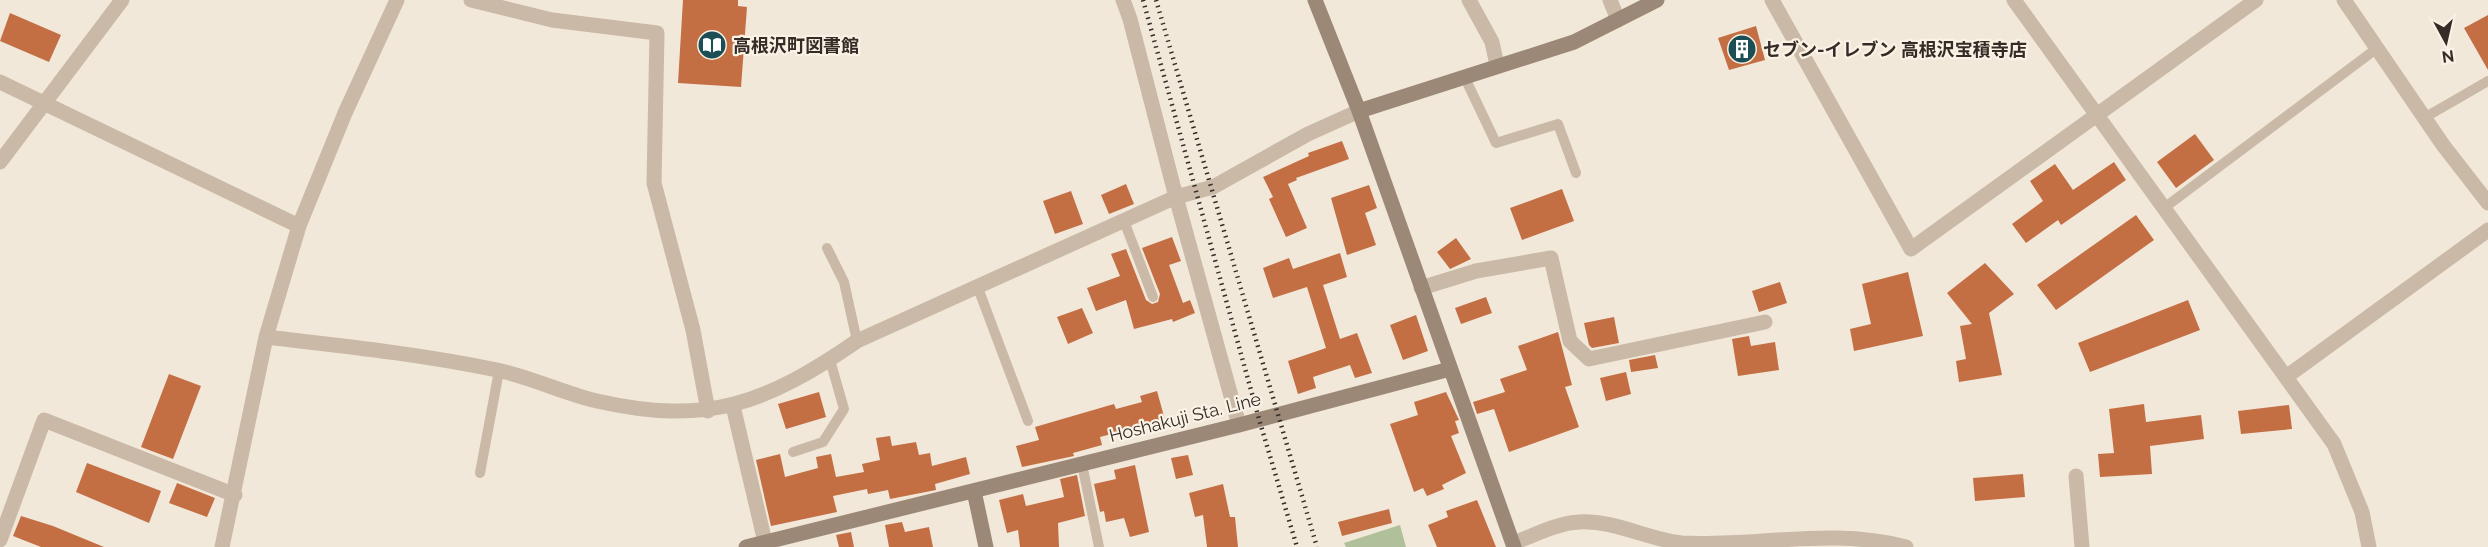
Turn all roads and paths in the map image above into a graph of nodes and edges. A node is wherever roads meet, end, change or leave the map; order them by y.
1 (122, 0) edge
2 (397, 0) edge
3 (471, 0) edge
4 (1123, 0) edge
5 (1315, 0) edge
6 (1469, 0) edge
7 (1610, 0) edge
8 (1657, 0) edge
9 (1772, 0) edge
10 (2014, 0) edge
11 (2256, 0) edge
12 (2344, 0) edge
13 (1618, 20) junction
14 (2376, 49) junction
15 (1497, 65) junction
16 (1464, 76) junction
17 (2488, 81) edge
18 (0, 82) edge
19 (46, 104) junction
20 (1359, 111) junction
21 (2096, 114) junction
22 (2424, 118) junction
23 (0, 162) edge
24 (1576, 174) dead end
25 (1176, 197) junction
26 (2488, 203) edge
27 (2164, 208) junction
28 (1124, 221) junction
29 (299, 226) junction
30 (2488, 230) edge
31 (827, 248) dead end
32 (978, 288) junction
33 (1421, 288) junction
34 (1153, 297) dead end
35 (1765, 322) dead end
36 (266, 338) junction
37 (857, 341) junction
38 (830, 360) junction
39 (1450, 369) junction
40 (499, 370) junction
41 (2286, 377) junction
42 (734, 406) junction
43 (708, 411) junction
44 (1028, 421) dead end
45 (1239, 424) junction
46 (793, 452) dead end
47 (1082, 464) junction
48 (480, 473) dead end
49 (2076, 476) dead end
50 (974, 491) junction
51 (235, 495) junction
52 (0, 540) edge
53 (774, 543) edge
54 (1805, 543) edge
55 (1514, 545) edge
56 (222, 547) edge
57 (746, 547) edge
58 (986, 547) edge
59 (1099, 547) edge
60 (1906, 547) edge
61 (2082, 547) edge
62 (2369, 547) edge

1 - 19 street
2 - 29 street
3 - 43 street
4 - 25 street
5 - 20 main road
6 - 15 street
7 - 13 street
8 - 13 main road
9 - 21 street
10 - 21 street
11 - 21 street
12 - 14 street
13 - 15 main road
14 - 22 street
14 - 27 lane
15 - 16 main road
16 - 20 main road
16 - 24 lane
17 - 22 lane
18 - 19 street
19 - 23 street
19 - 29 street
20 - 25 street
20 - 33 main road
21 - 27 street
22 - 26 street
25 - 28 street
25 - 45 street
27 - 41 street
28 - 32 street
28 - 34 lane
29 - 36 street
30 - 41 street
31 - 37 lane
32 - 37 street
32 - 44 lane
33 - 35 street
33 - 39 main road
36 - 40 street
36 - 51 street
37 - 38 street
38 - 42 street
38 - 46 lane
39 - 45 main road, Hoshakuji Sta. Line
39 - 55 main road
40 - 43 street
40 - 48 lane
41 - 62 street
42 - 43 street
42 - 53 street
45 - 47 main road, Hoshakuji Sta. Line
47 - 50 main road, Hoshakuji Sta. Line
47 - 59 lane
49 - 61 street
50 - 53 main road, Hoshakuji Sta. Line
50 - 58 main road
51 - 52 street
51 - 56 street
53 - 57 main road, Hoshakuji Sta. Line
54 - 55 street
54 - 60 street

